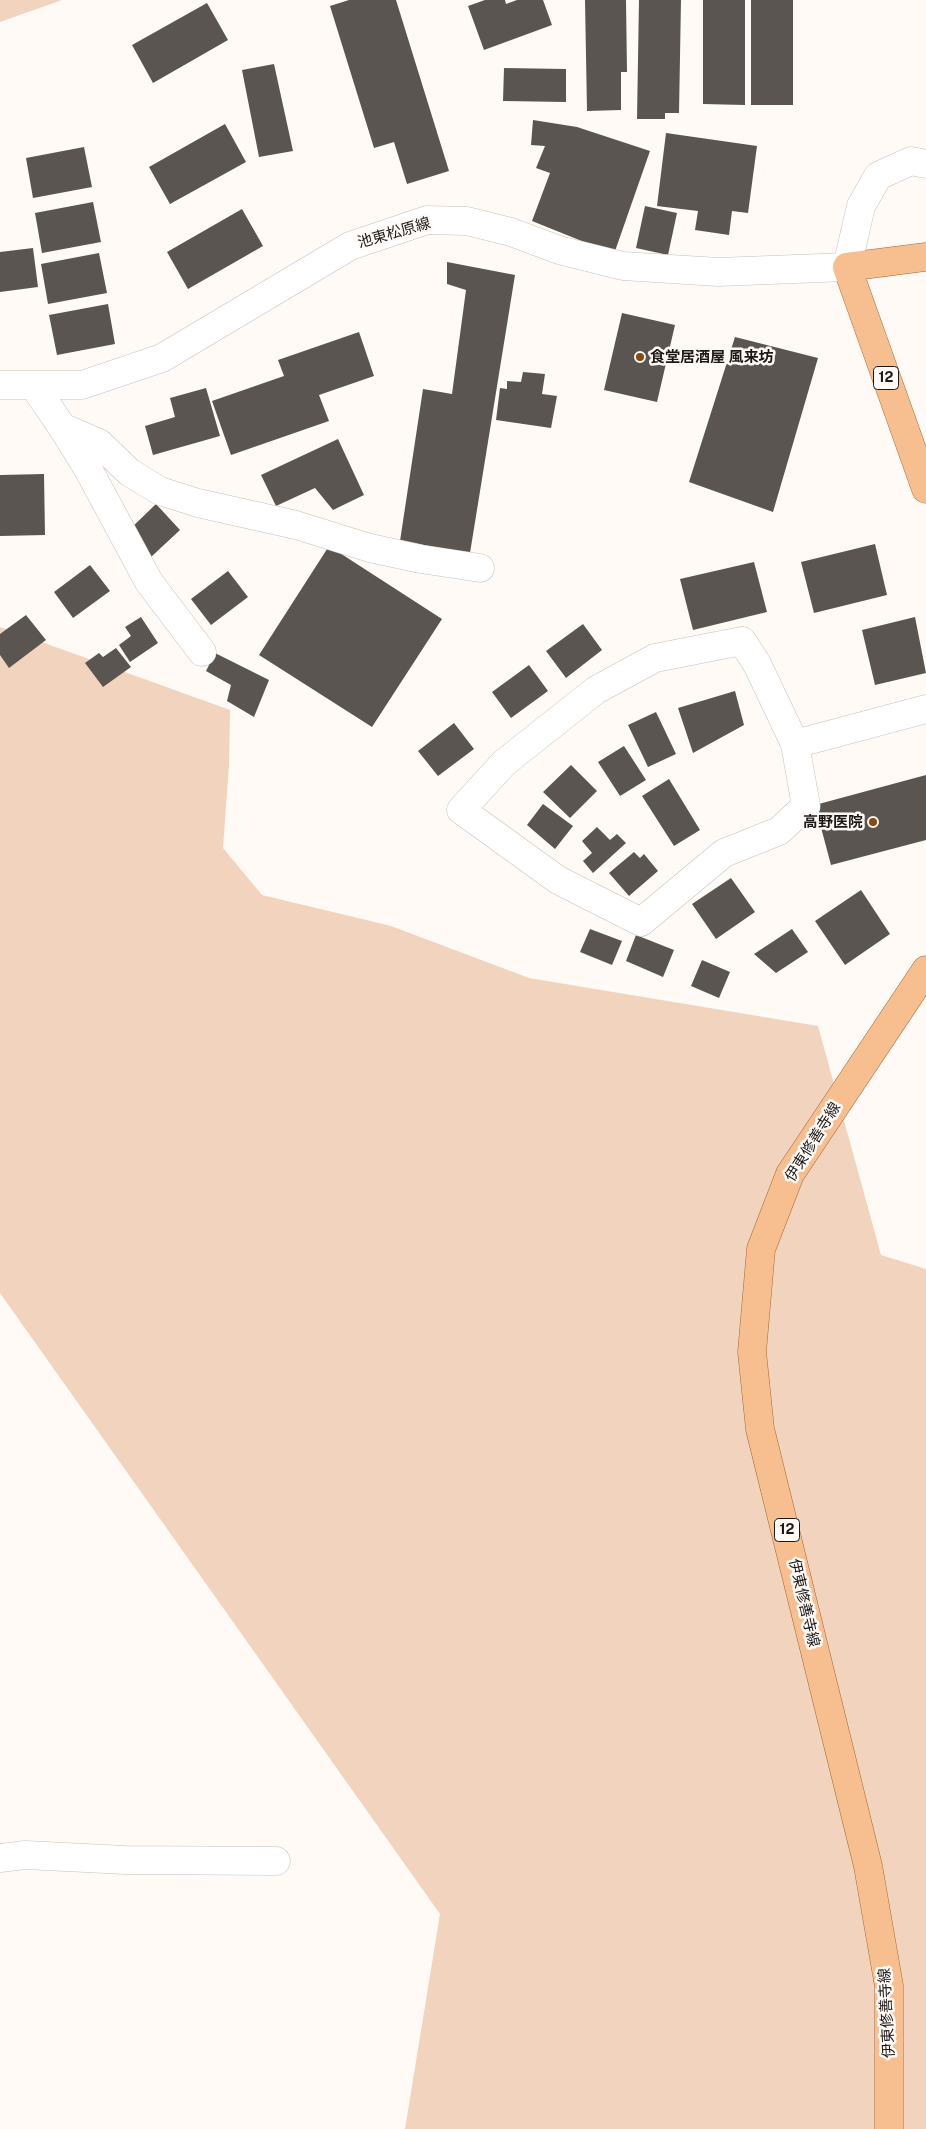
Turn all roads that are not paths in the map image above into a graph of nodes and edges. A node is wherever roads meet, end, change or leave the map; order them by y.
1 (926, 164) edge
2 (926, 257) edge
3 (847, 267) junction
4 (0, 385) edge
5 (34, 386) junction
6 (62, 427) junction
7 (926, 489) edge
8 (480, 568) dead end
9 (202, 652) dead end
10 (926, 709) edge
11 (795, 744) junction
12 (926, 970) edge
13 (0, 1858) edge
14 (276, 1861) dead end
15 (889, 2129) edge

1 - 3 street
2 - 3 main road
3 - 5 street, 池東松原線
3 - 7 main road, 12
4 - 5 street, 池東松原線
5 - 6 street
6 - 8 street
6 - 9 street
10 - 11 street
11 - 11 street
12 - 15 main road, 伊東修善寺線 / 12
13 - 14 street

